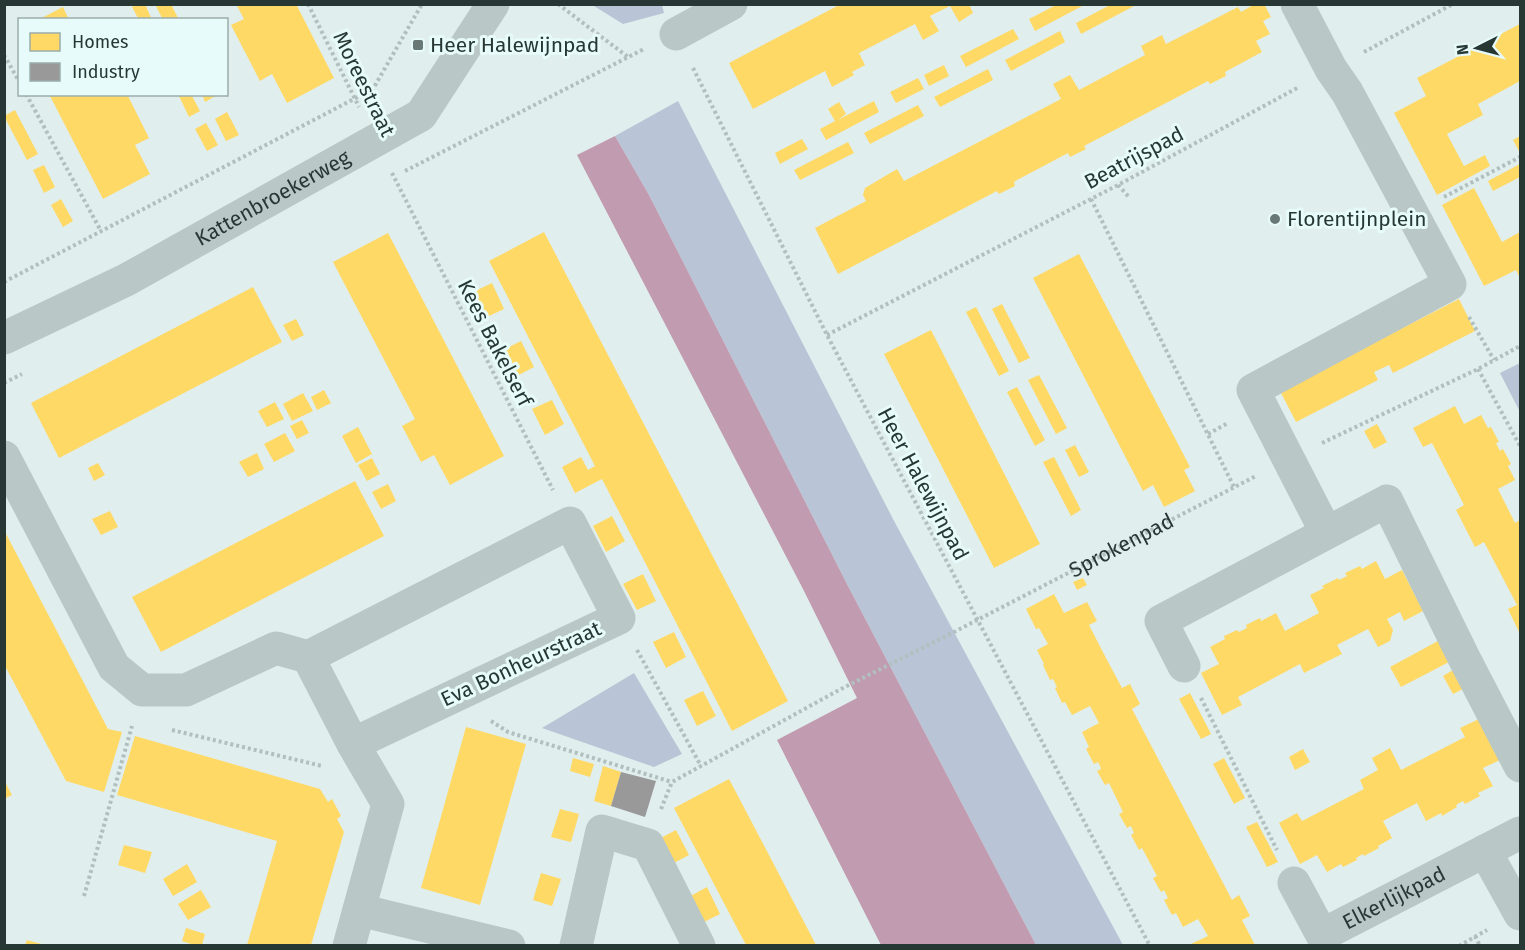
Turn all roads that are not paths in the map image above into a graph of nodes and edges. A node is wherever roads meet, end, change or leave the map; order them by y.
1 (493, 4) edge
2 (731, 4) edge
3 (1297, 4) edge
4 (676, 34) road end
5 (4, 338) edge
6 (4, 457) edge
7 (1326, 532) junction
8 (308, 657) junction
9 (1184, 666) road end
10 (353, 744) junction
11 (1521, 766) edge
12 (1521, 833) edge
13 (1485, 851) junction
14 (1294, 883) road end
15 (359, 910) junction
16 (1520, 913) edge
17 (349, 945) edge
18 (509, 945) edge
19 (576, 945) edge
20 (699, 945) edge

1 - 5 street, Kattenbroekerweg
2 - 4 street
3 - 7 street
6 - 8 street
7 - 9 street
7 - 11 street
8 - 10 street
8 - 10 street, Eva Bonheurstraat
10 - 15 street
12 - 13 street, Elkerlijkpad
13 - 14 street, Elkerlijkpad
13 - 16 street
15 - 17 street
15 - 18 street
19 - 20 street

